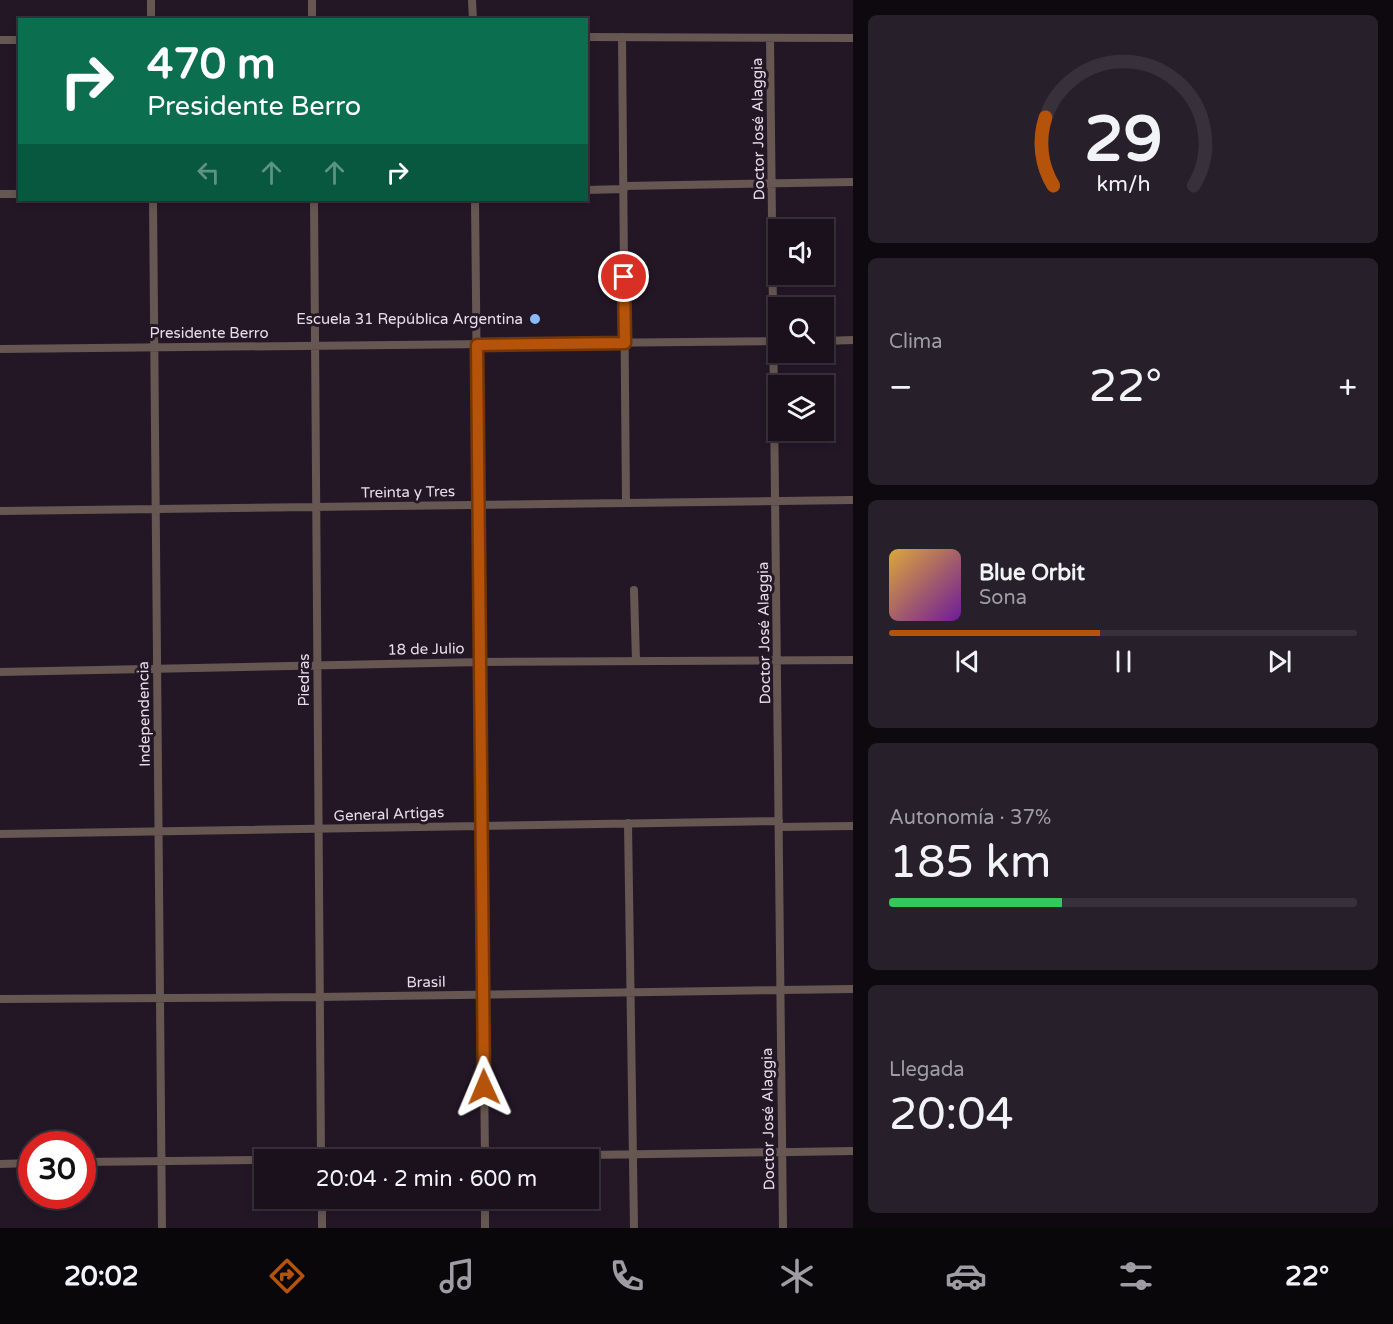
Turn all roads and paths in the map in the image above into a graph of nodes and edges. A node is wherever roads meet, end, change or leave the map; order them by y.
1 (151, 0) edge
2 (312, 0) edge
3 (472, 0) edge
4 (151, 18) edge
5 (312, 18) edge
6 (473, 18) edge
7 (622, 36) junction
8 (588, 37) edge
9 (770, 38) junction
10 (853, 38) edge
11 (0, 40) edge
12 (18, 40) edge
13 (853, 182) edge
14 (772, 183) junction
15 (624, 188) junction
16 (588, 190) edge
17 (0, 194) edge
18 (18, 194) edge
19 (153, 201) edge
20 (314, 201) edge
21 (475, 201) edge
22 (775, 297) edge
23 (834, 340) edge
24 (853, 340) edge
25 (768, 341) edge
26 (625, 343) junction
27 (477, 345) junction
28 (315, 346) junction
29 (154, 347) junction
30 (0, 349) edge
31 (776, 363) edge
32 (853, 500) edge
33 (776, 501) junction
34 (626, 503) junction
35 (479, 504) junction
36 (316, 507) junction
37 (156, 508) junction
38 (0, 511) edge
39 (634, 590) dead end
40 (777, 659) junction
41 (853, 660) edge
42 (636, 661) junction
43 (481, 662) junction
44 (318, 665) junction
45 (157, 668) junction
46 (0, 672) edge
47 (628, 823) junction
48 (779, 824) junction
49 (483, 825) junction
50 (853, 826) edge
51 (318, 830) junction
52 (159, 831) junction
53 (0, 834) edge
54 (853, 989) edge
55 (781, 991) junction
56 (631, 992) junction
57 (483, 994) junction
58 (160, 997) junction
59 (319, 997) junction
60 (0, 999) edge
61 (321, 1149) edge
62 (485, 1149) edge
63 (853, 1151) edge
64 (782, 1152) junction
65 (633, 1155) junction
66 (599, 1156) edge
67 (254, 1160) edge
68 (161, 1161) junction
69 (96, 1162) edge
70 (18, 1163) edge
71 (0, 1164) edge
72 (322, 1209) edge
73 (485, 1209) edge
74 (162, 1228) edge
75 (322, 1228) edge
76 (486, 1228) edge
77 (634, 1228) edge
78 (783, 1228) edge

1 - 4 street
2 - 5 street
3 - 6 street
7 - 8 street
7 - 9 street
7 - 15 street
9 - 10 street
9 - 14 street, Doctor José Alaggia
11 - 12 street
13 - 14 street
14 - 15 street
14 - 22 street, Doctor José Alaggia
15 - 16 street
15 - 26 street
17 - 18 street
19 - 29 street, Independencia
20 - 28 street, Piedras
21 - 27 street
23 - 24 street
25 - 26 street, Presidente Berro
26 - 27 street, Presidente Berro
26 - 34 street
27 - 28 street, Presidente Berro
27 - 35 street
28 - 29 street, Presidente Berro
28 - 36 street, Piedras
29 - 30 street, Presidente Berro
29 - 37 street, Independencia
31 - 33 street, Doctor José Alaggia
32 - 33 street, Treinta y Tres
33 - 34 street, Treinta y Tres
33 - 40 street, Doctor José Alaggia
34 - 35 street, Treinta y Tres
35 - 36 street, Treinta y Tres
35 - 43 street
36 - 37 street, Treinta y Tres
36 - 44 street, Piedras
37 - 38 street, Treinta y Tres
37 - 45 street, Independencia
39 - 42 street
40 - 41 street, 18 de Julio
40 - 42 street, 18 de Julio
40 - 48 street, Doctor José Alaggia
42 - 43 street, 18 de Julio
43 - 44 street, 18 de Julio
43 - 49 street
44 - 45 street, 18 de Julio
44 - 51 street, Piedras
45 - 46 street, 18 de Julio
45 - 52 street, Independencia
47 - 48 street, General Artigas
47 - 49 street, General Artigas
47 - 56 street
48 - 50 street, General Artigas
48 - 55 street, Doctor José Alaggia
49 - 51 street, General Artigas
49 - 57 street
51 - 52 street, General Artigas
51 - 59 street, Piedras
52 - 53 street, General Artigas
52 - 58 street, Independencia
54 - 55 street, Brasil
55 - 56 street, Brasil
55 - 64 street, Doctor José Alaggia
56 - 57 street, Brasil
56 - 65 street
57 - 59 street, Brasil
57 - 62 street
58 - 59 street, Brasil
58 - 60 street, Brasil
58 - 68 street, Independencia
59 - 61 street, Piedras
63 - 64 street
64 - 65 street
64 - 78 street, Doctor José Alaggia
65 - 66 street
65 - 77 street
67 - 68 street
68 - 69 street
68 - 74 street, Independencia
70 - 71 street
72 - 75 street
73 - 76 street

